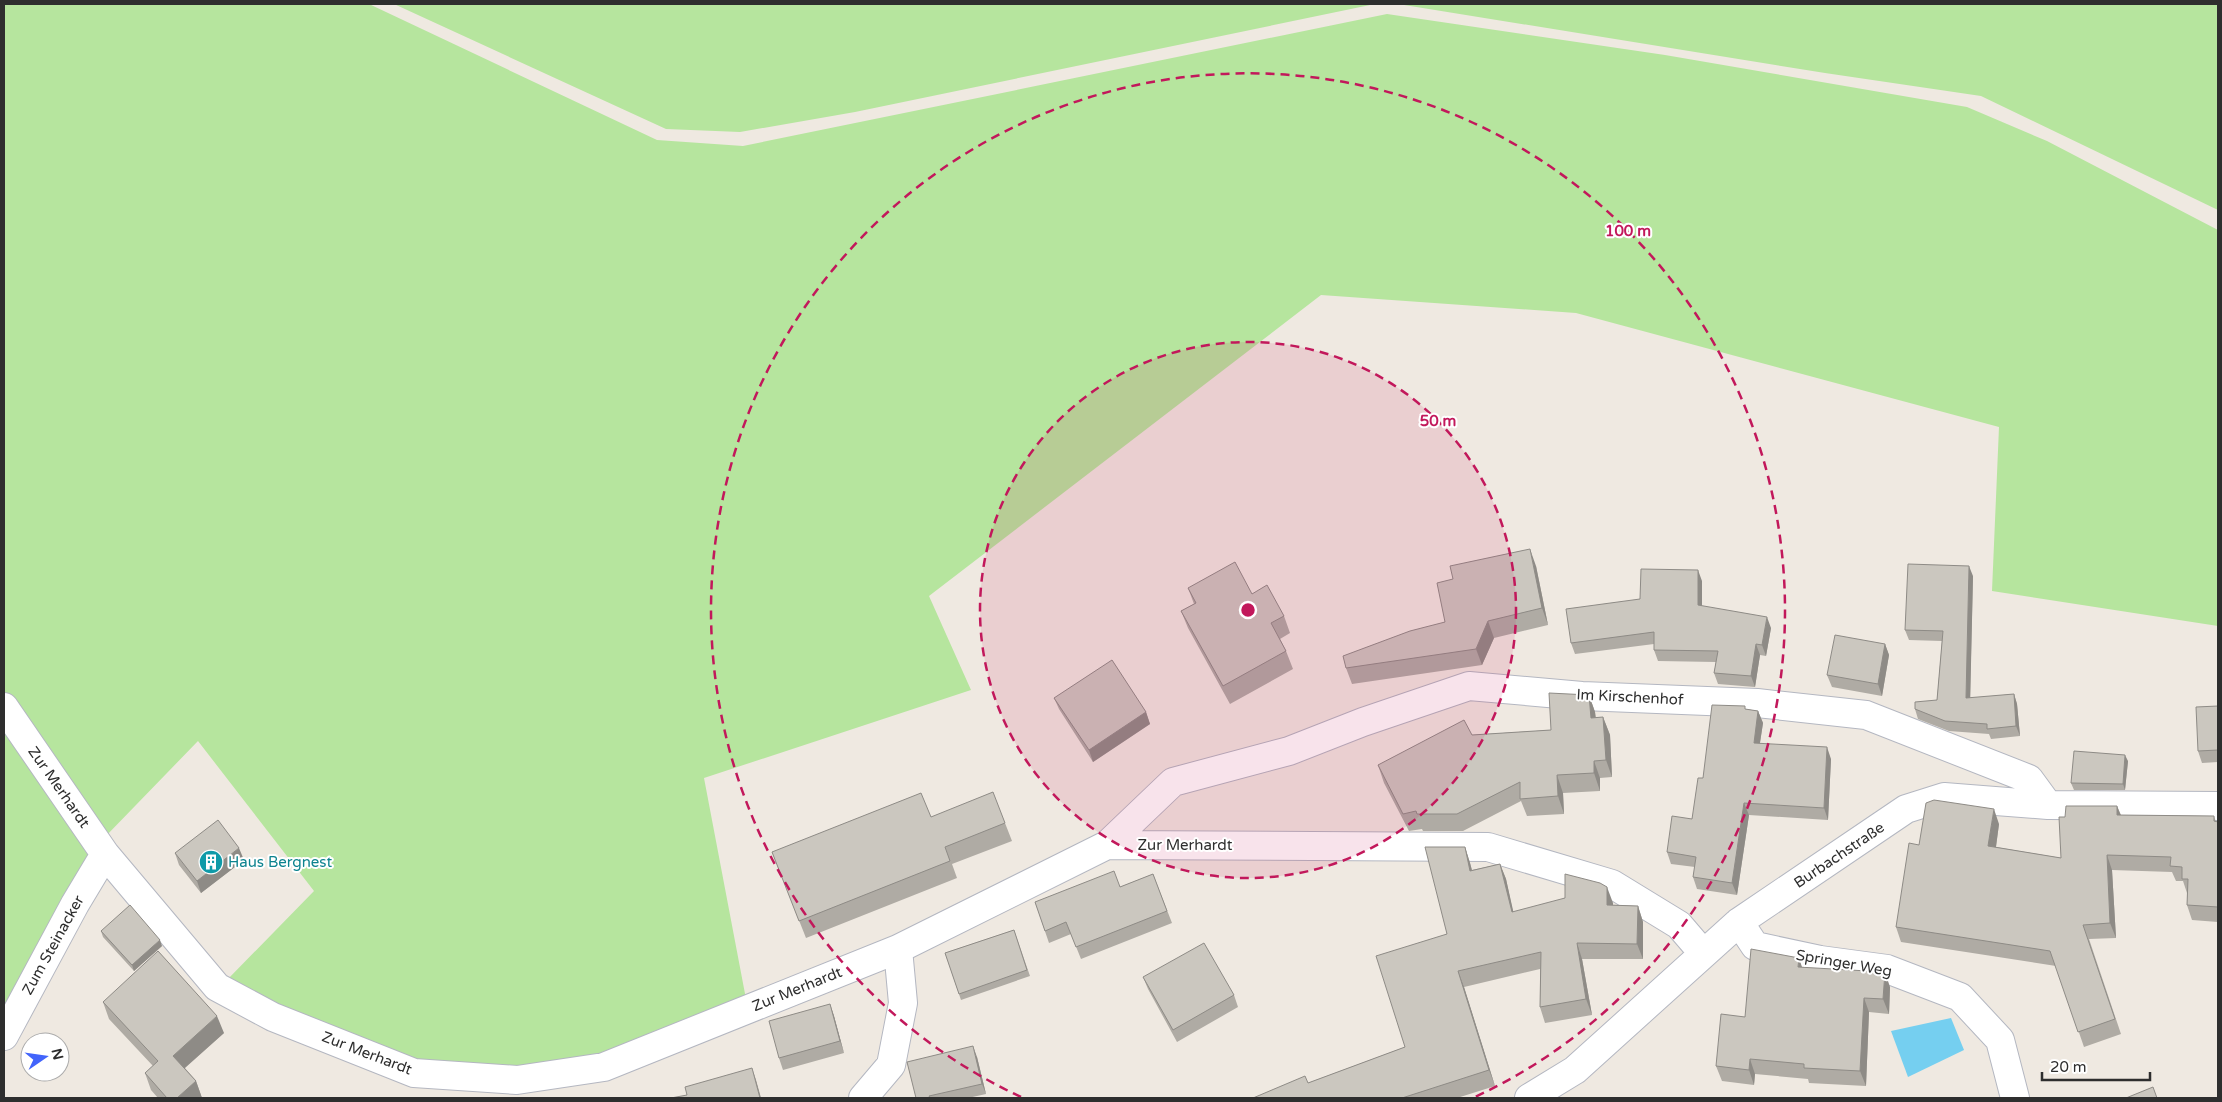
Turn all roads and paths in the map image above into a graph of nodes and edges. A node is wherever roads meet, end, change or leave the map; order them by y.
1 (4, 707) edge
2 (2048, 805) junction
3 (2218, 806) edge
4 (1107, 844) junction
5 (105, 854) junction
6 (1738, 922) junction
7 (898, 949) junction
8 (1703, 953) junction
9 (4, 1036) edge
10 (863, 1098) edge
11 (1529, 1098) edge
12 (2015, 1098) edge

1 - 5 street, Zur Merhardt
2 - 3 street, Burbachstraße
2 - 4 street, Im Kirschenhof
2 - 6 street, Burbachstraße
4 - 7 street, Zur Merhardt
4 - 8 street, Zur Merhardt
5 - 7 street, Zur Merhardt
5 - 9 street, Zum Steinacker
6 - 8 street, Burbachstraße
6 - 12 street, Springer Weg
7 - 10 street
8 - 11 street, Burbachstraße

